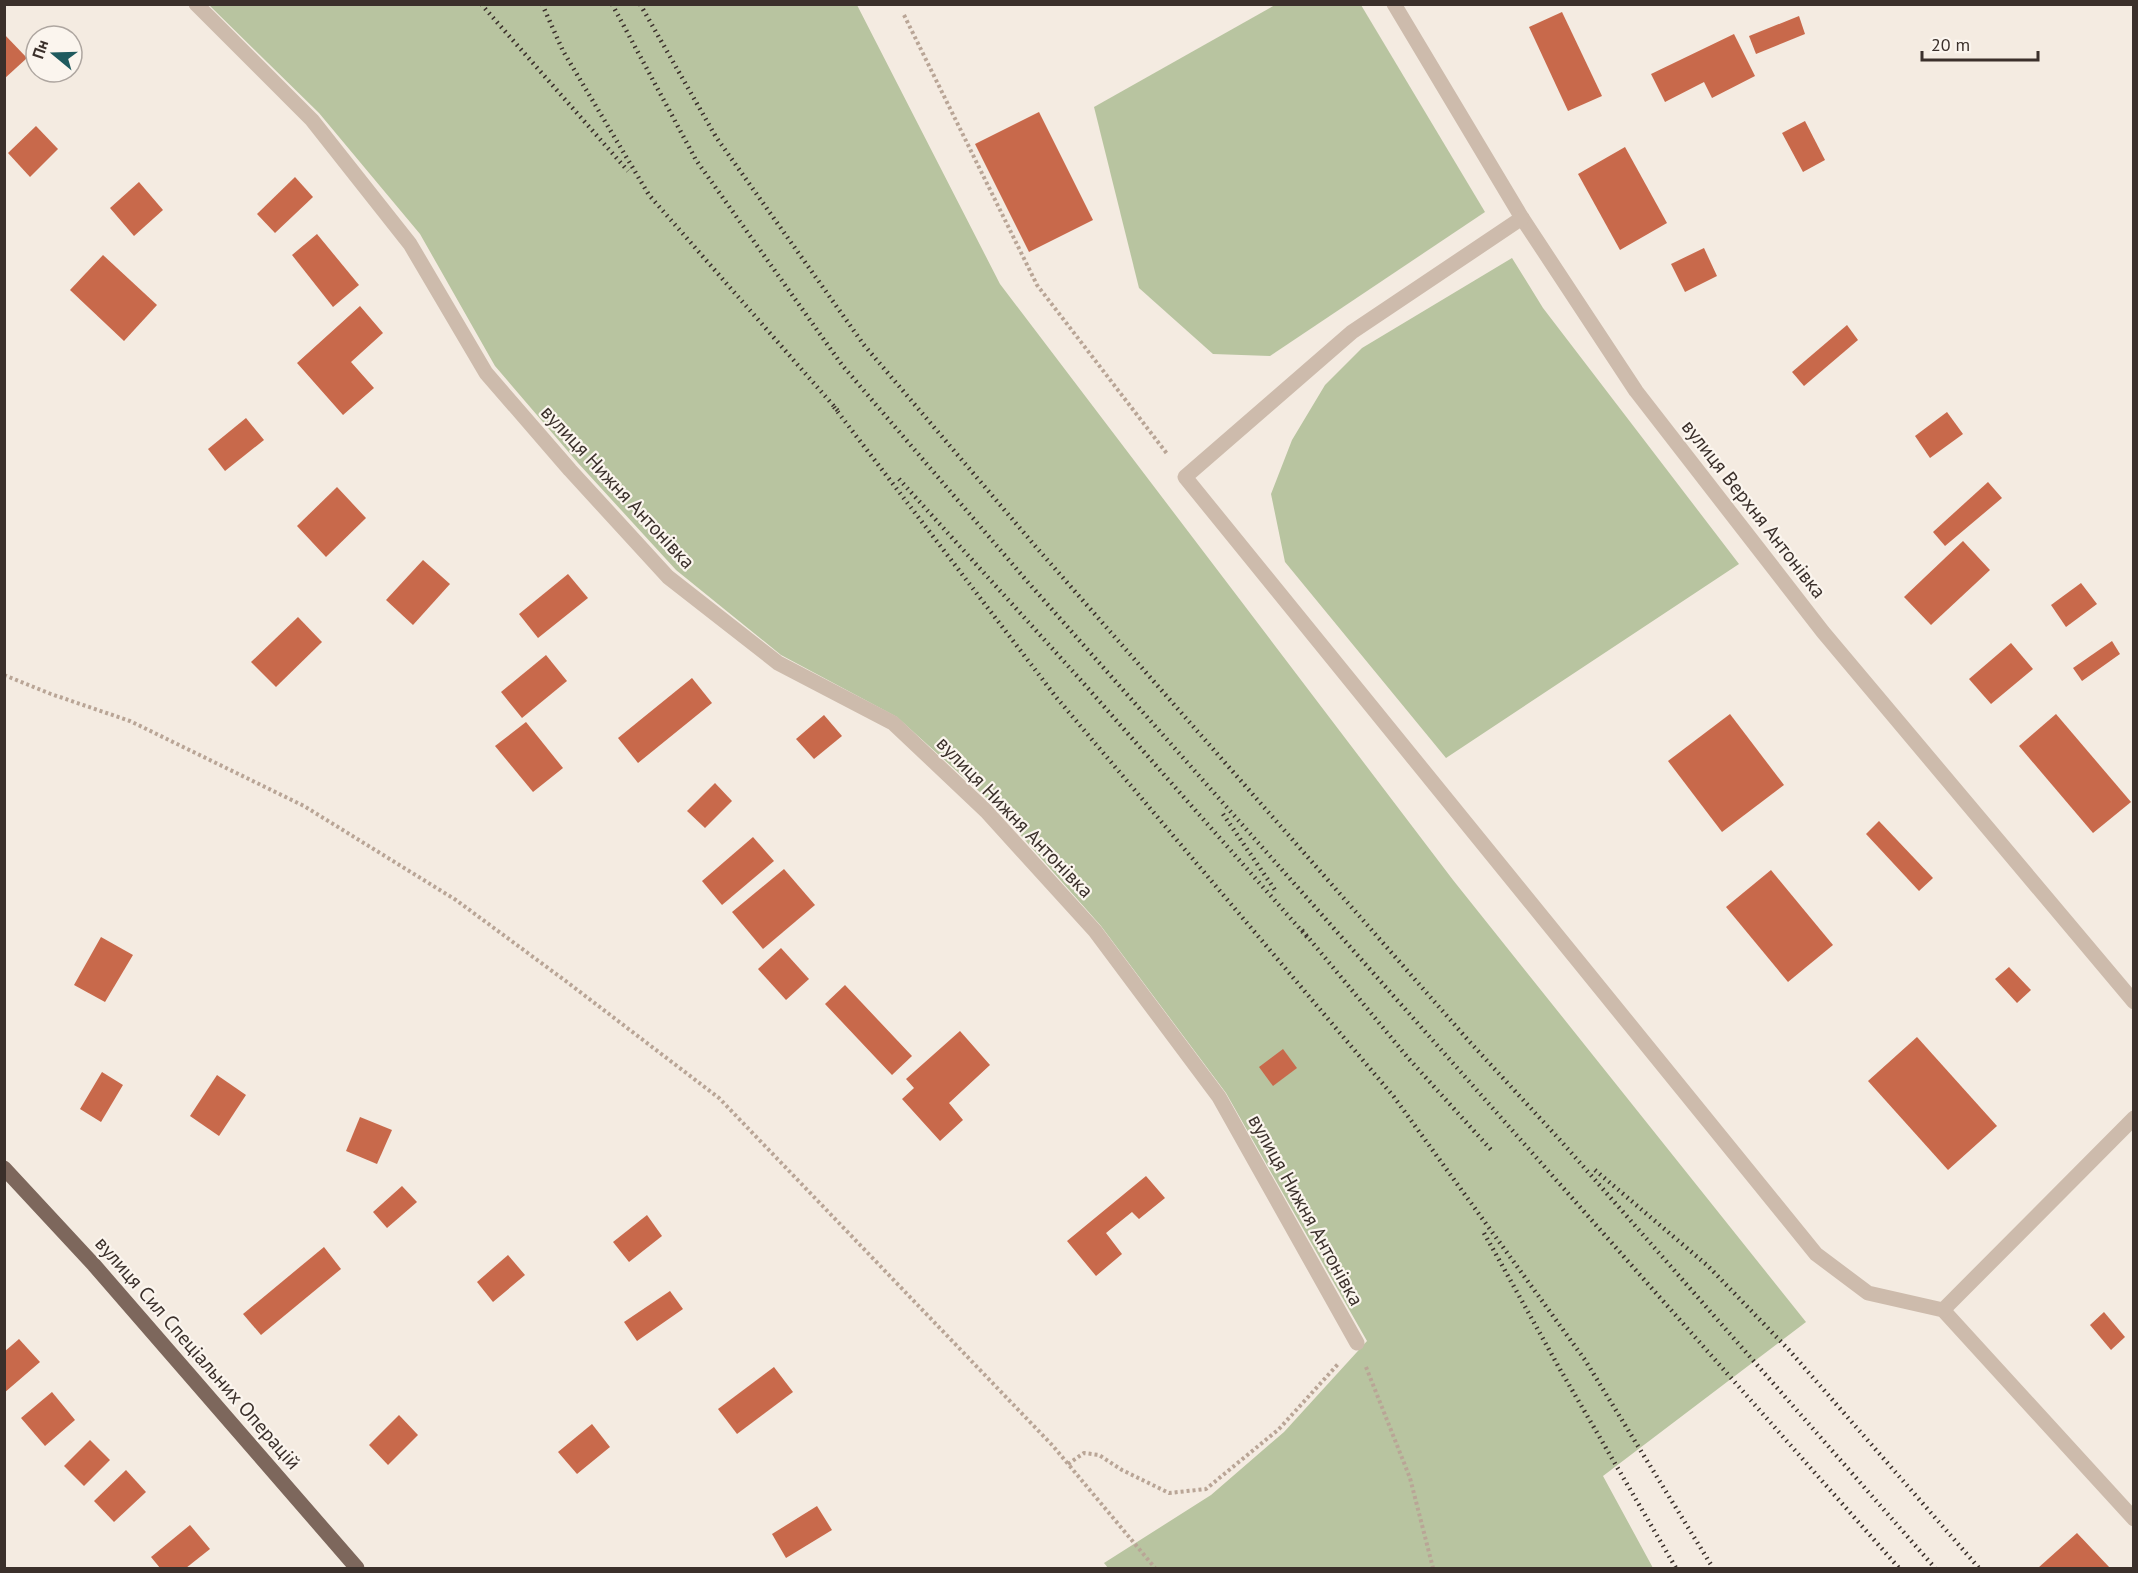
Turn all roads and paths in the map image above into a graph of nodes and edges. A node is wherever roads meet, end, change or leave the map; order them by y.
1 (196, 4) edge
2 (1394, 4) edge
3 (904, 15) dead end
4 (1522, 218) junction
5 (1185, 477) junction
6 (4, 675) edge
7 (2133, 1002) edge
8 (2133, 1118) edge
9 (4, 1168) edge
10 (1943, 1310) junction
11 (1357, 1343) junction
12 (1068, 1464) junction
13 (2133, 1519) edge
14 (357, 1569) edge
15 (1155, 1569) edge
16 (1433, 1569) edge

1 - 11 street, вулиця Нижня Антонівка
2 - 4 street, вулиця Верхня Антонівка
3 - 5 path
4 - 5 street
4 - 7 street, вулиця Верхня Антонівка
5 - 10 street
6 - 12 path
8 - 10 street
9 - 14 main road, вулиця Сил Спеціальних Операцій
10 - 13 street
11 - 12 path
11 - 16 path
12 - 15 path

